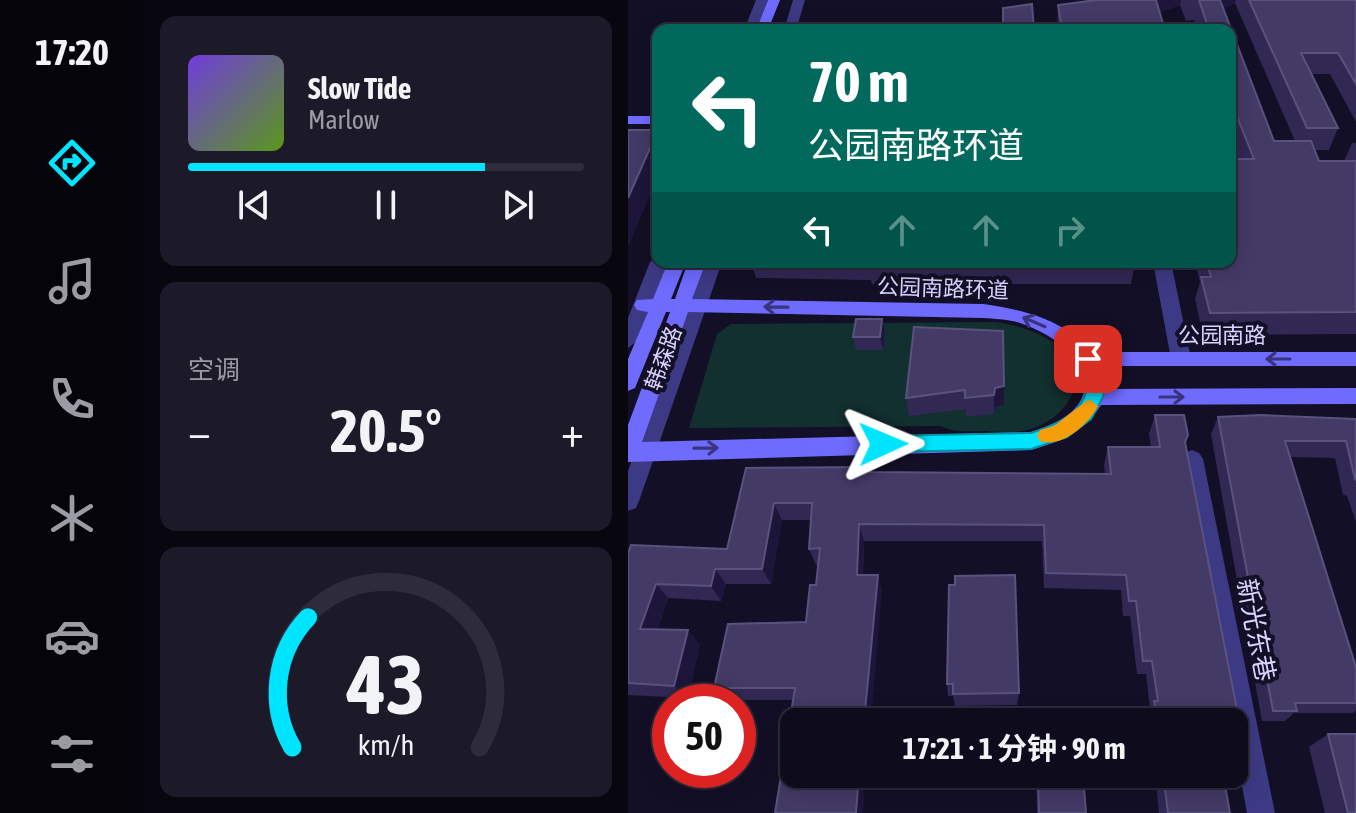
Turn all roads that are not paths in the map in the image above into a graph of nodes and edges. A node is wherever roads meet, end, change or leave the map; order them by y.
1 (762, 0) edge
2 (774, 0) edge
3 (786, 0) edge
4 (799, 0) edge
5 (752, 24) edge
6 (764, 24) edge
7 (778, 24) edge
8 (792, 24) edge
9 (628, 120) edge
10 (652, 120) edge
11 (658, 268) edge
12 (674, 268) edge
13 (696, 268) edge
14 (710, 268) edge
15 (1163, 268) edge
16 (652, 305) junction
17 (690, 306) junction
18 (628, 341) edge
19 (1088, 359) junction
20 (1181, 359) junction
21 (1356, 359) edge
22 (628, 383) edge
23 (1356, 396) edge
24 (1094, 397) junction
25 (633, 451) edge
26 (1192, 459) edge
27 (628, 501) edge
28 (1261, 813) edge

1 - 5 street
2 - 6 main road
3 - 7 main road
4 - 8 street
9 - 10 main road
11 - 16 street
12 - 16 main road, 韩森路
13 - 17 main road, 韩森路
14 - 17 street
15 - 20 street
16 - 17 main road, 公园南路环道
16 - 18 street
16 - 22 main road, 韩森路
19 -> 17 main road, 公园南路环道
17 - 25 street
19 - 20 main road, 公园南路
19 - 24 main road
21 -> 20 main road, 公园南路
24 -> 23 main road
25 -> 24 main road
25 - 27 street
26 - 28 street, 新光东巷

